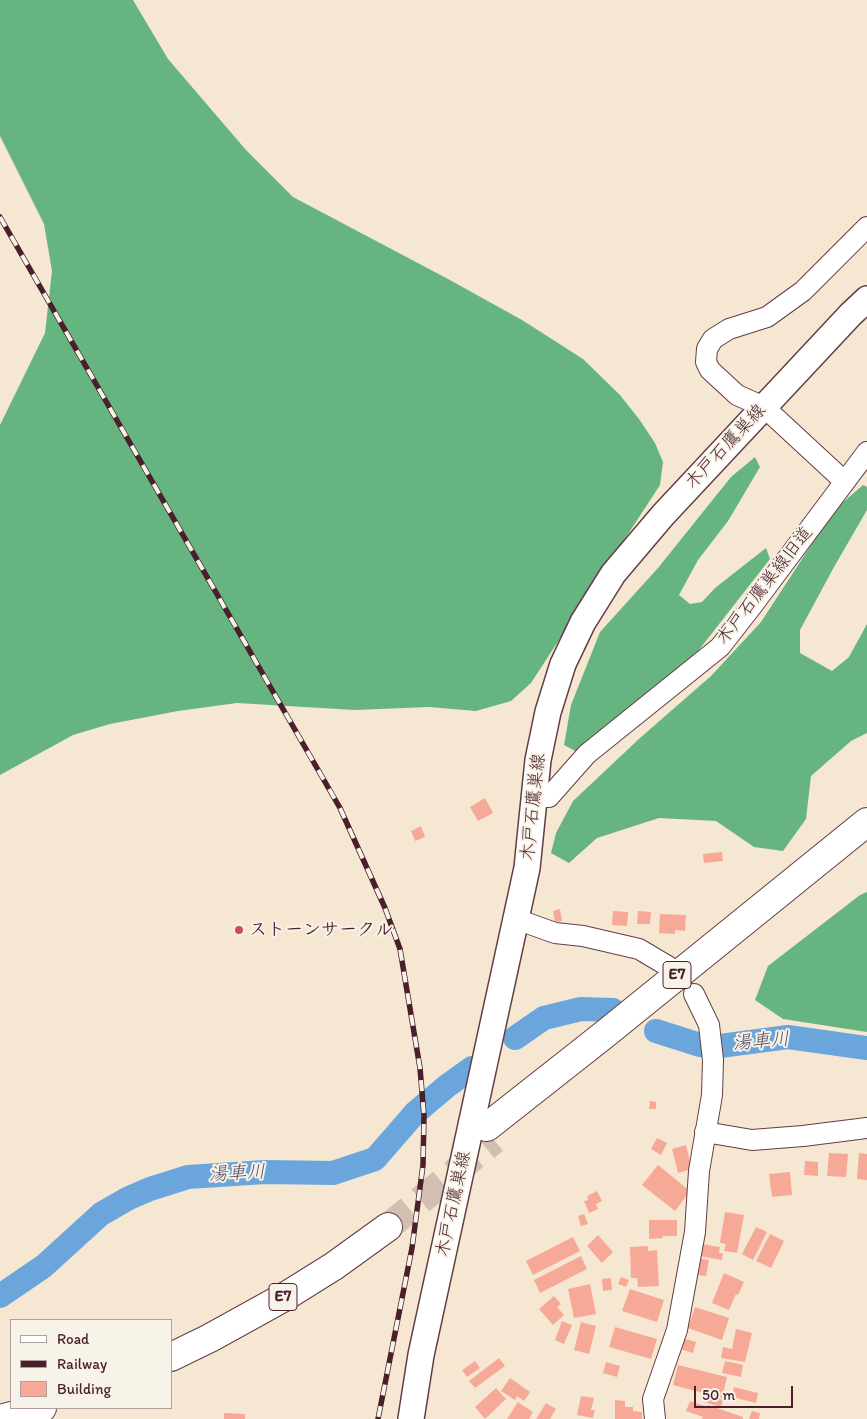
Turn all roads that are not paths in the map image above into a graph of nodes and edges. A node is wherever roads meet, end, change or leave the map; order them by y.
1 (867, 227) edge
2 (867, 299) edge
3 (764, 407) junction
4 (867, 452) edge
5 (844, 481) junction
6 (534, 797) junction
7 (867, 822) edge
8 (867, 840) edge
9 (516, 919) junction
10 (671, 968) dead end
11 (694, 994) dead end
12 (867, 1128) edge
13 (706, 1132) junction
14 (172, 1338) edge
15 (172, 1357) edge
16 (38, 1409) edge
17 (0, 1419) edge
18 (412, 1419) edge
19 (655, 1419) edge

1 - 3 street
2 - 3 main road, 木戸石鷹巣線
3 - 5 street
3 - 6 main road, 木戸石鷹巣線
4 - 5 street, 木戸石鷹巣線旧道
5 - 6 street, 木戸石鷹巣線旧道
6 - 9 main road, 木戸石鷹巣線
7 - 8 highway, E7
9 - 10 street
9 - 18 main road, 木戸石鷹巣線
11 - 13 street
12 - 13 street
13 - 19 street
14 - 15 highway, E7
16 - 17 highway

